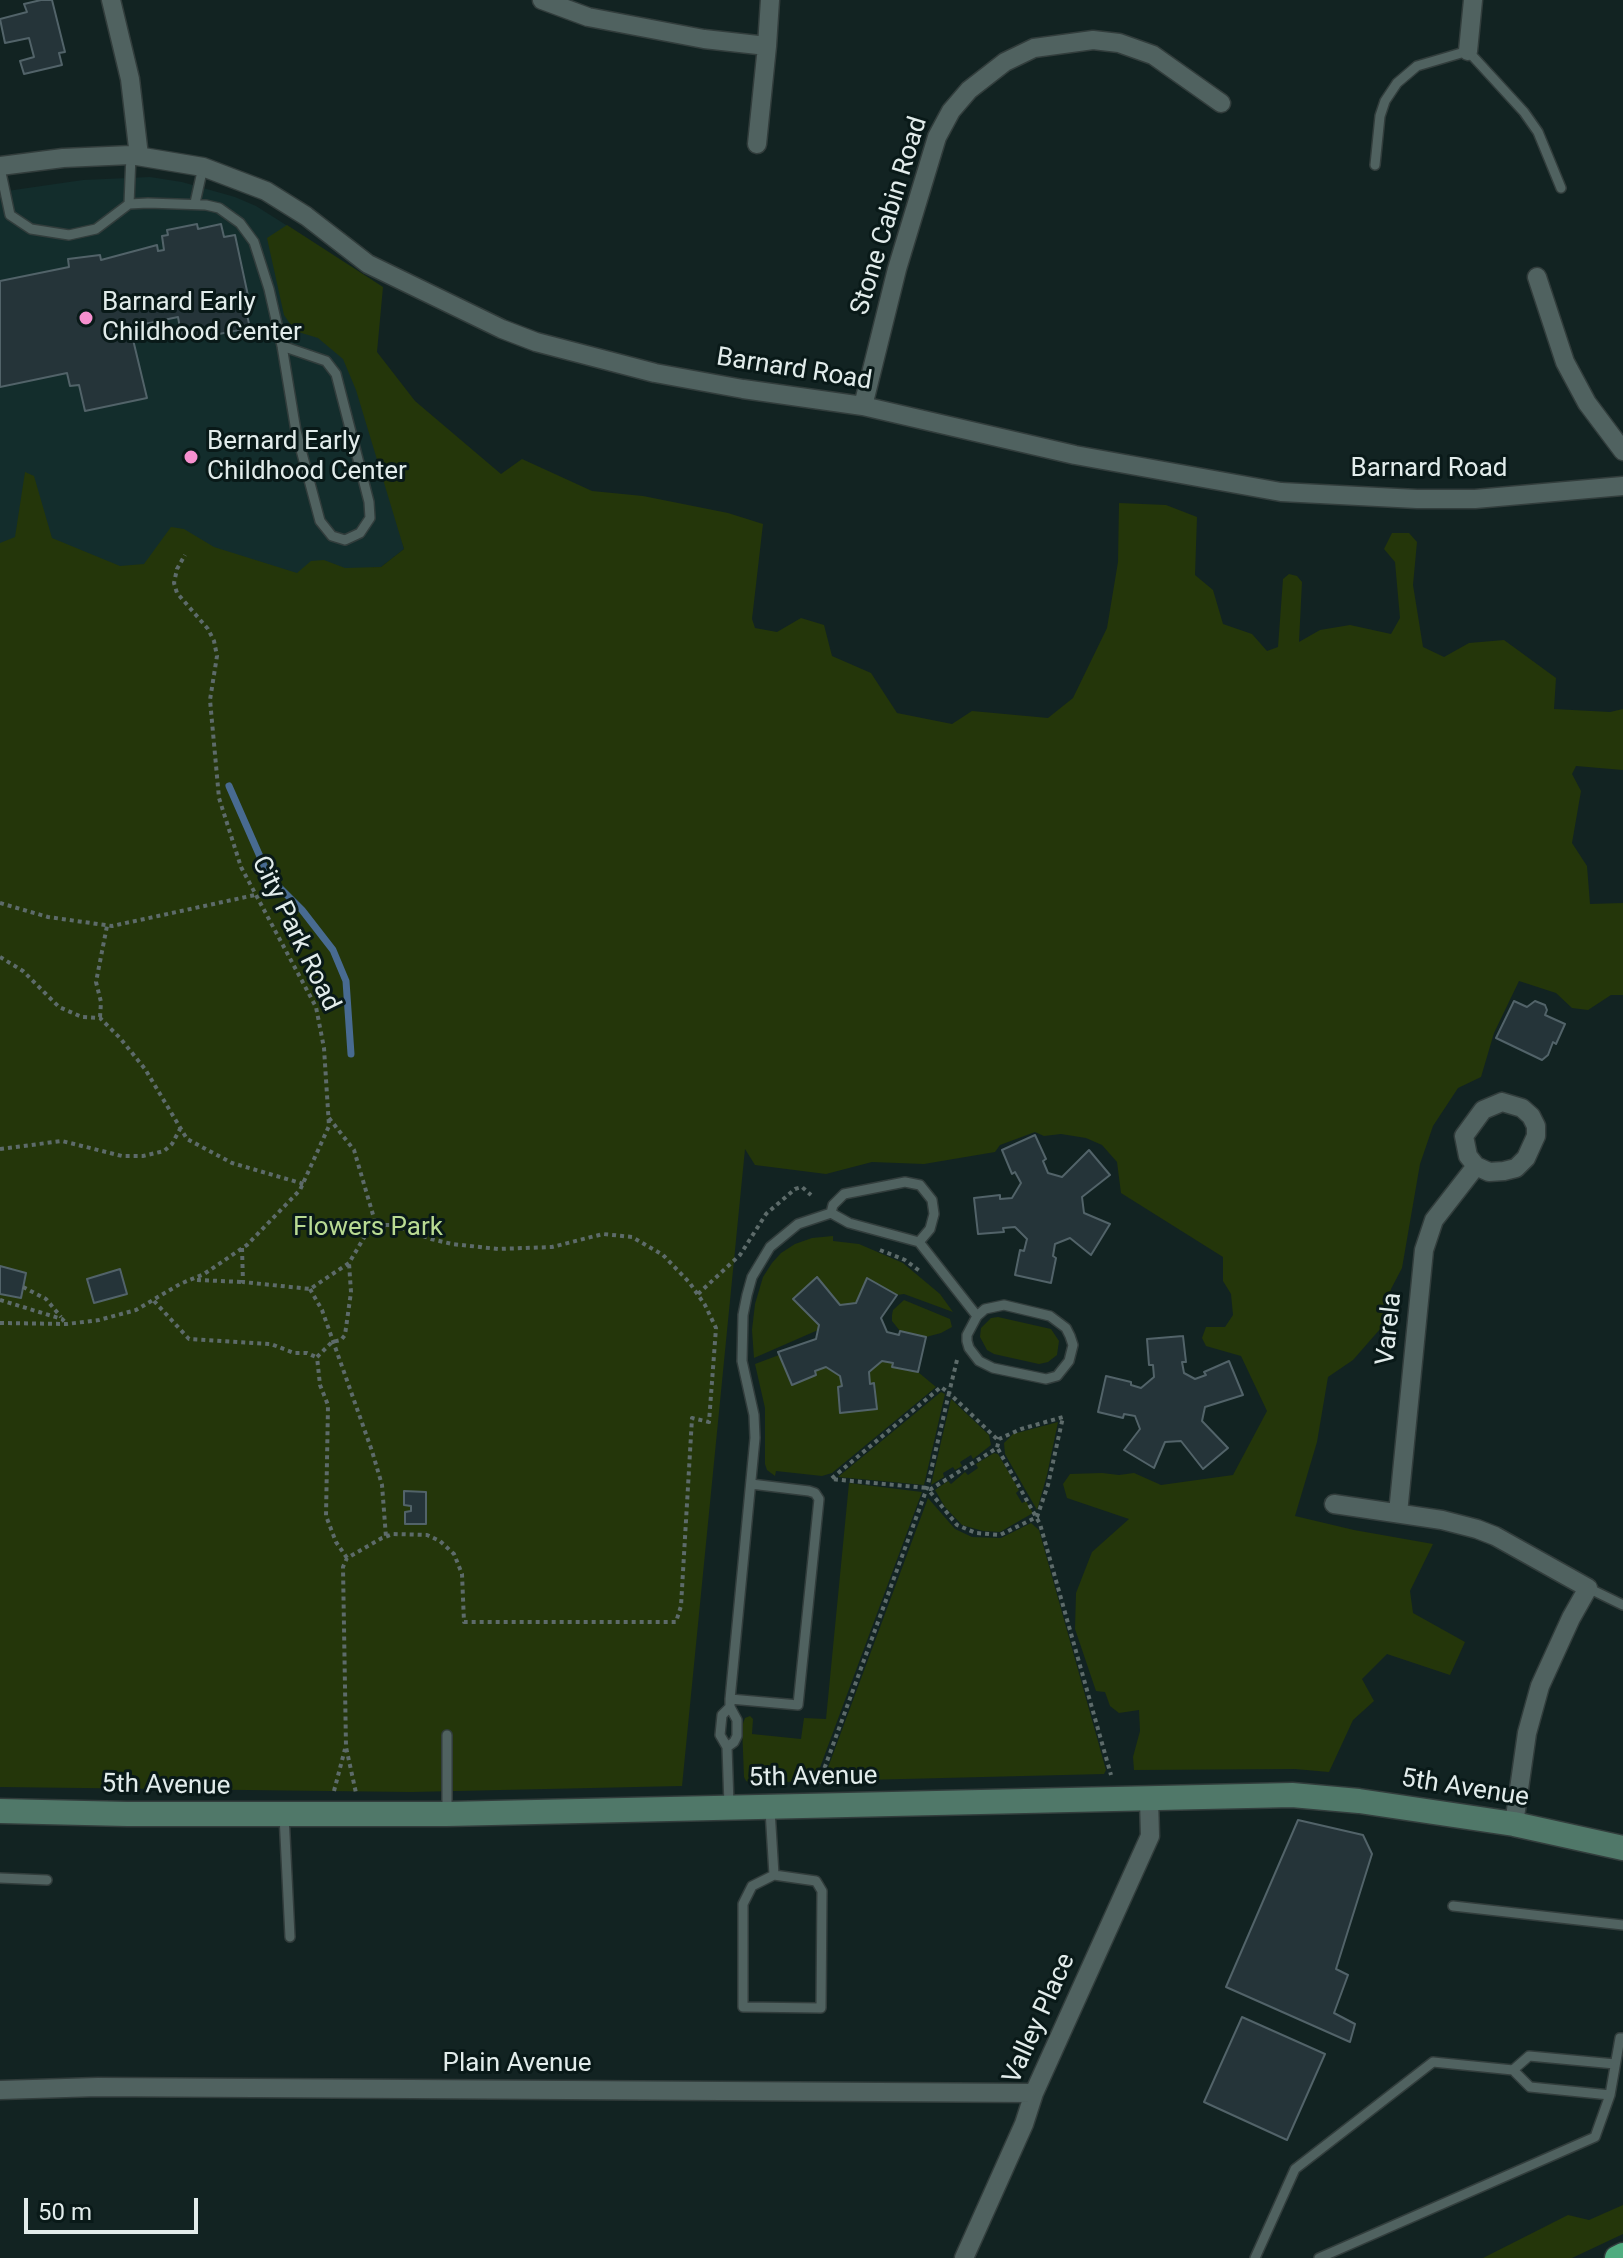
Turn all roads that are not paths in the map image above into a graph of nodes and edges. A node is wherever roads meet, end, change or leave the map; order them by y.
1 (111, 0) edge
2 (542, 0) edge
3 (770, 0) edge
4 (1473, 0) edge
5 (767, 46) junction
6 (1468, 51) junction
7 (1221, 103) dead end
8 (757, 144) dead end
9 (135, 155) junction
10 (1375, 165) dead end
11 (0, 167) edge
12 (203, 167) junction
13 (1561, 188) dead end
14 (195, 203) junction
15 (129, 204) junction
16 (1537, 277) dead end
17 (282, 346) junction
18 (863, 406) junction
19 (1623, 451) edge
20 (1623, 486) edge
21 (1476, 1166) dead end
22 (831, 1213) junction
23 (919, 1242) junction
24 (977, 1316) junction
25 (751, 1484) junction
26 (1334, 1504) dead end
27 (1398, 1513) junction
28 (1588, 1588) junction
29 (1623, 1605) edge
30 (730, 1703) junction
31 (447, 1735) dead end
32 (727, 1747) junction
33 (1149, 1799) junction
34 (770, 1807) junction
35 (729, 1808) junction
36 (0, 1811) edge
37 (447, 1814) junction
38 (284, 1815) junction
39 (1514, 1824) junction
40 (1623, 1848) edge
41 (774, 1875) junction
42 (0, 1878) edge
43 (47, 1880) dead end
44 (1453, 1906) dead end
45 (1623, 1925) edge
46 (290, 1937) dead end
47 (1623, 2038) edge
48 (1615, 2064) junction
49 (1513, 2070) junction
50 (0, 2090) edge
51 (1034, 2093) junction
52 (1610, 2095) junction
53 (1623, 2255) edge
54 (964, 2258) edge
55 (1255, 2258) edge
56 (1319, 2258) edge
57 (1617, 2258) edge

1 - 9 street
2 - 5 street
3 - 5 street
4 - 6 street
5 - 8 street
6 - 10 lane
6 - 13 lane
7 - 18 street, Stone Cabin Road
9 - 11 street, Barnard Road
9 - 12 street, Barnard Road
9 - 15 lane
11 - 15 lane
12 - 14 lane
12 - 18 street, Barnard Road
14 - 15 lane
14 - 17 lane
16 - 19 street
17 - 17 lane
18 - 20 street, Barnard Road
21 - 27 street, Varela
22 - 23 lane
22 - 23 lane
22 - 25 lane
23 - 24 lane
24 - 24 lane
25 - 30 lane
25 - 30 lane
26 - 27 street
27 - 28 street
28 - 29 lane
28 - 39 street
30 - 32 lane
30 - 32 lane
31 - 37 lane
32 - 35 lane
33 - 34 street, 5th Avenue
33 - 39 street, 5th Avenue
33 - 51 street, Valley Place
34 - 35 street, 5th Avenue
34 - 41 lane
35 - 37 street, 5th Avenue
36 - 38 street, 5th Avenue
37 - 38 street, 5th Avenue
38 - 46 lane
39 - 40 street, 5th Avenue
41 - 41 lane
42 - 43 lane
44 - 45 lane
47 - 48 lane
48 - 49 lane
48 - 52 lane
49 - 52 lane
49 - 55 lane
50 - 51 street, Plain Avenue
51 - 54 street, Valley Place
52 - 56 lane
53 - 57 highway

